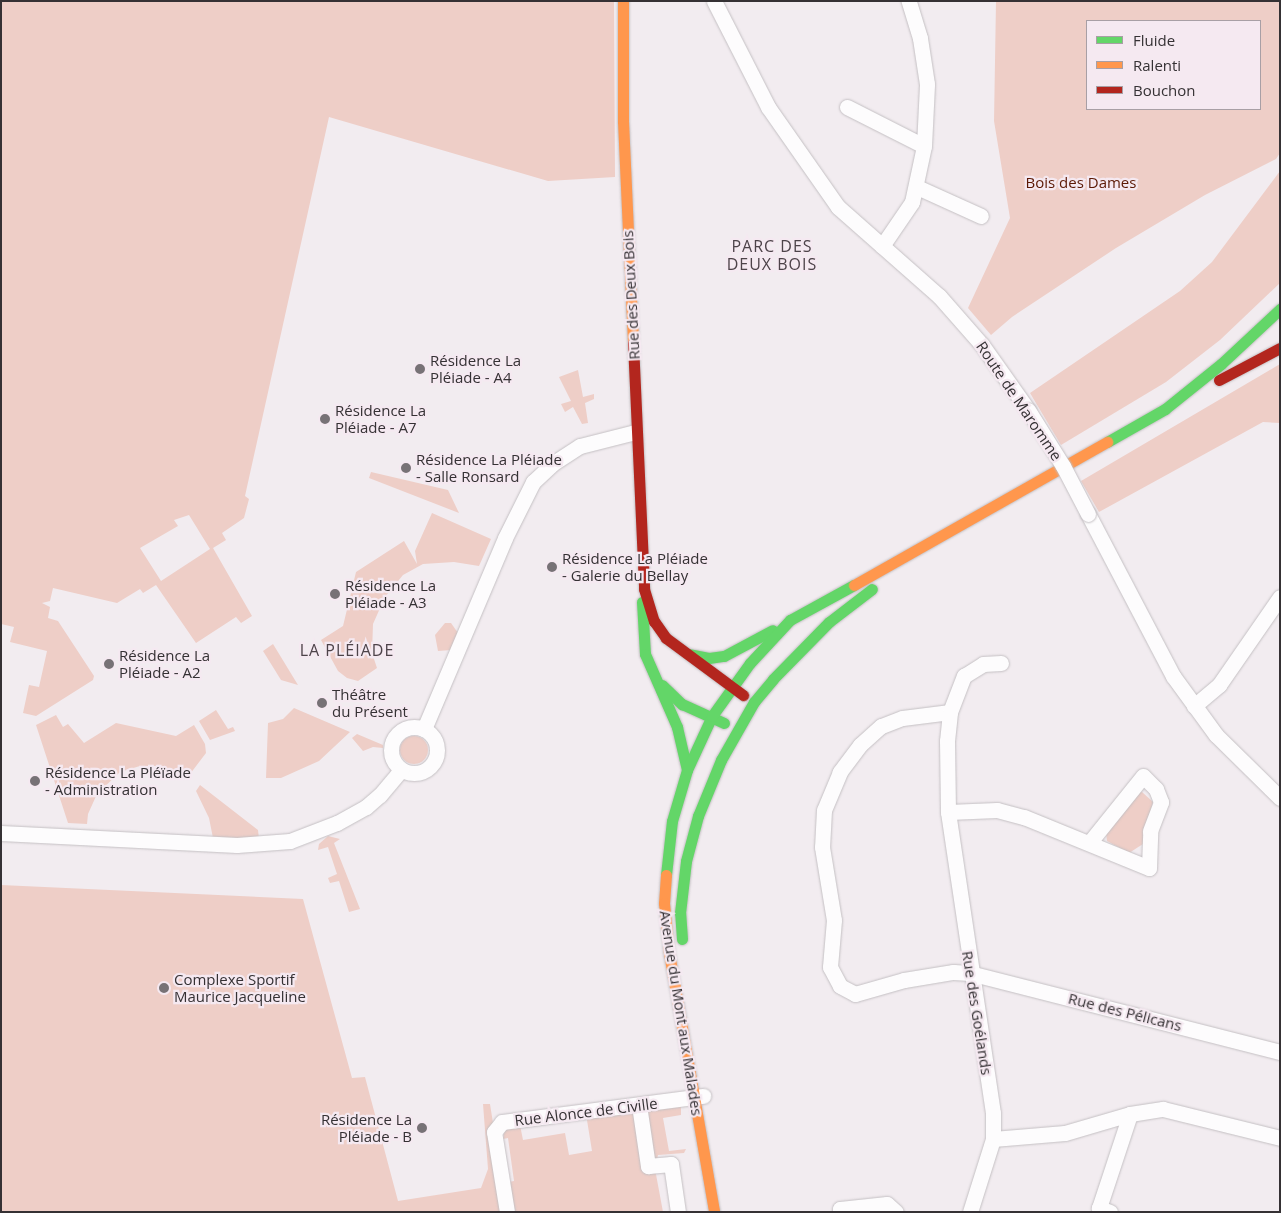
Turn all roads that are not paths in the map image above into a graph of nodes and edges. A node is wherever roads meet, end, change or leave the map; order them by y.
1 (623, 1) edge
2 (714, 1) edge
3 (909, 1) edge
4 (847, 106) dead end
5 (924, 146) junction
6 (917, 187) junction
7 (981, 216) dead end
8 (882, 246) junction
9 (1280, 309) edge
10 (1280, 348) edge
11 (1165, 409) junction
12 (635, 432) junction
13 (981, 516) junction
14 (644, 589) junction
15 (1280, 597) edge
16 (790, 620) junction
17 (684, 653) junction
18 (1001, 663) dead end
19 (656, 681) junction
20 (732, 686) junction
21 (754, 702) junction
22 (1194, 706) junction
23 (950, 712) junction
24 (712, 716) junction
25 (424, 729) junction
26 (737, 732) junction
27 (401, 770) junction
28 (687, 770) junction
29 (1280, 798) edge
30 (948, 812) junction
31 (1, 833) edge
32 (1090, 842) junction
33 (684, 950) dead end
34 (970, 973) junction
35 (689, 995) dead end
36 (1280, 1052) edge
37 (695, 1098) junction
38 (639, 1105) junction
39 (1130, 1114) junction
40 (1280, 1138) edge
41 (992, 1140) junction
42 (1102, 1210) edge
43 (506, 1212) edge
44 (678, 1212) edge
45 (714, 1212) edge
46 (840, 1212) edge
47 (896, 1212) edge
48 (970, 1212) edge

1 - 12 main road, Rue des Deux Bois
2 - 8 street, Route de Maromme
3 - 5 street
4 - 5 street
5 - 6 street
6 - 7 street
6 - 8 street
8 - 22 street, Route de Maromme, bridge
9 - 11 main road
10 - 11 main road
11 - 13 main road, Avenue du Mont aux Malades
12 - 14 main road, Rue des Deux Bois
12 - 25 street
13 - 16 main road, Avenue du Mont aux Malades
13 - 21 main road, Avenue du Mont aux Malades
14 - 17 main road, Rue des Deux Bois
14 - 19 main road, Rue des Deux Bois
15 - 22 street
16 - 17 main road
16 - 20 main road, Avenue du Mont aux Malades
17 - 20 main road, Rue des Deux Bois
18 - 23 street, Rue des Goélands
19 - 24 main road, Rue des Deux Bois
19 - 28 main road, Rue des Deux Bois
20 - 21 main road, Rue des Deux Bois
20 - 24 main road, Avenue du Mont aux Malades
21 - 26 main road, Avenue du Mont aux Malades
22 - 29 street, Route de Maromme
23 - 30 street, Rue des Goélands
23 - 34 street, Rue des Pélicans
24 - 26 main road, Rue des Deux Bois
24 - 28 main road, Avenue du Mont aux Malades
25 - 27 street
25 - 27 street
26 - 33 main road, Avenue du Mont aux Malades
27 - 31 street
28 - 37 main road, Avenue du Mont aux Malades
30 - 32 street
30 - 34 street, Rue des Goélands
32 - 32 street
34 - 36 street, Rue des Pélicans
34 - 41 street, Rue des Goélands
35 - 37 main road, Avenue du Mont aux Malades
37 - 38 street, Rue Alonce de Civille
37 - 45 main road, Avenue du Mont aux Malades
38 - 43 street, Rue Alonce de Civille
38 - 44 street
39 - 40 street
39 - 41 street
39 - 42 street
41 - 48 street, Rue des Goélands
46 - 47 street

